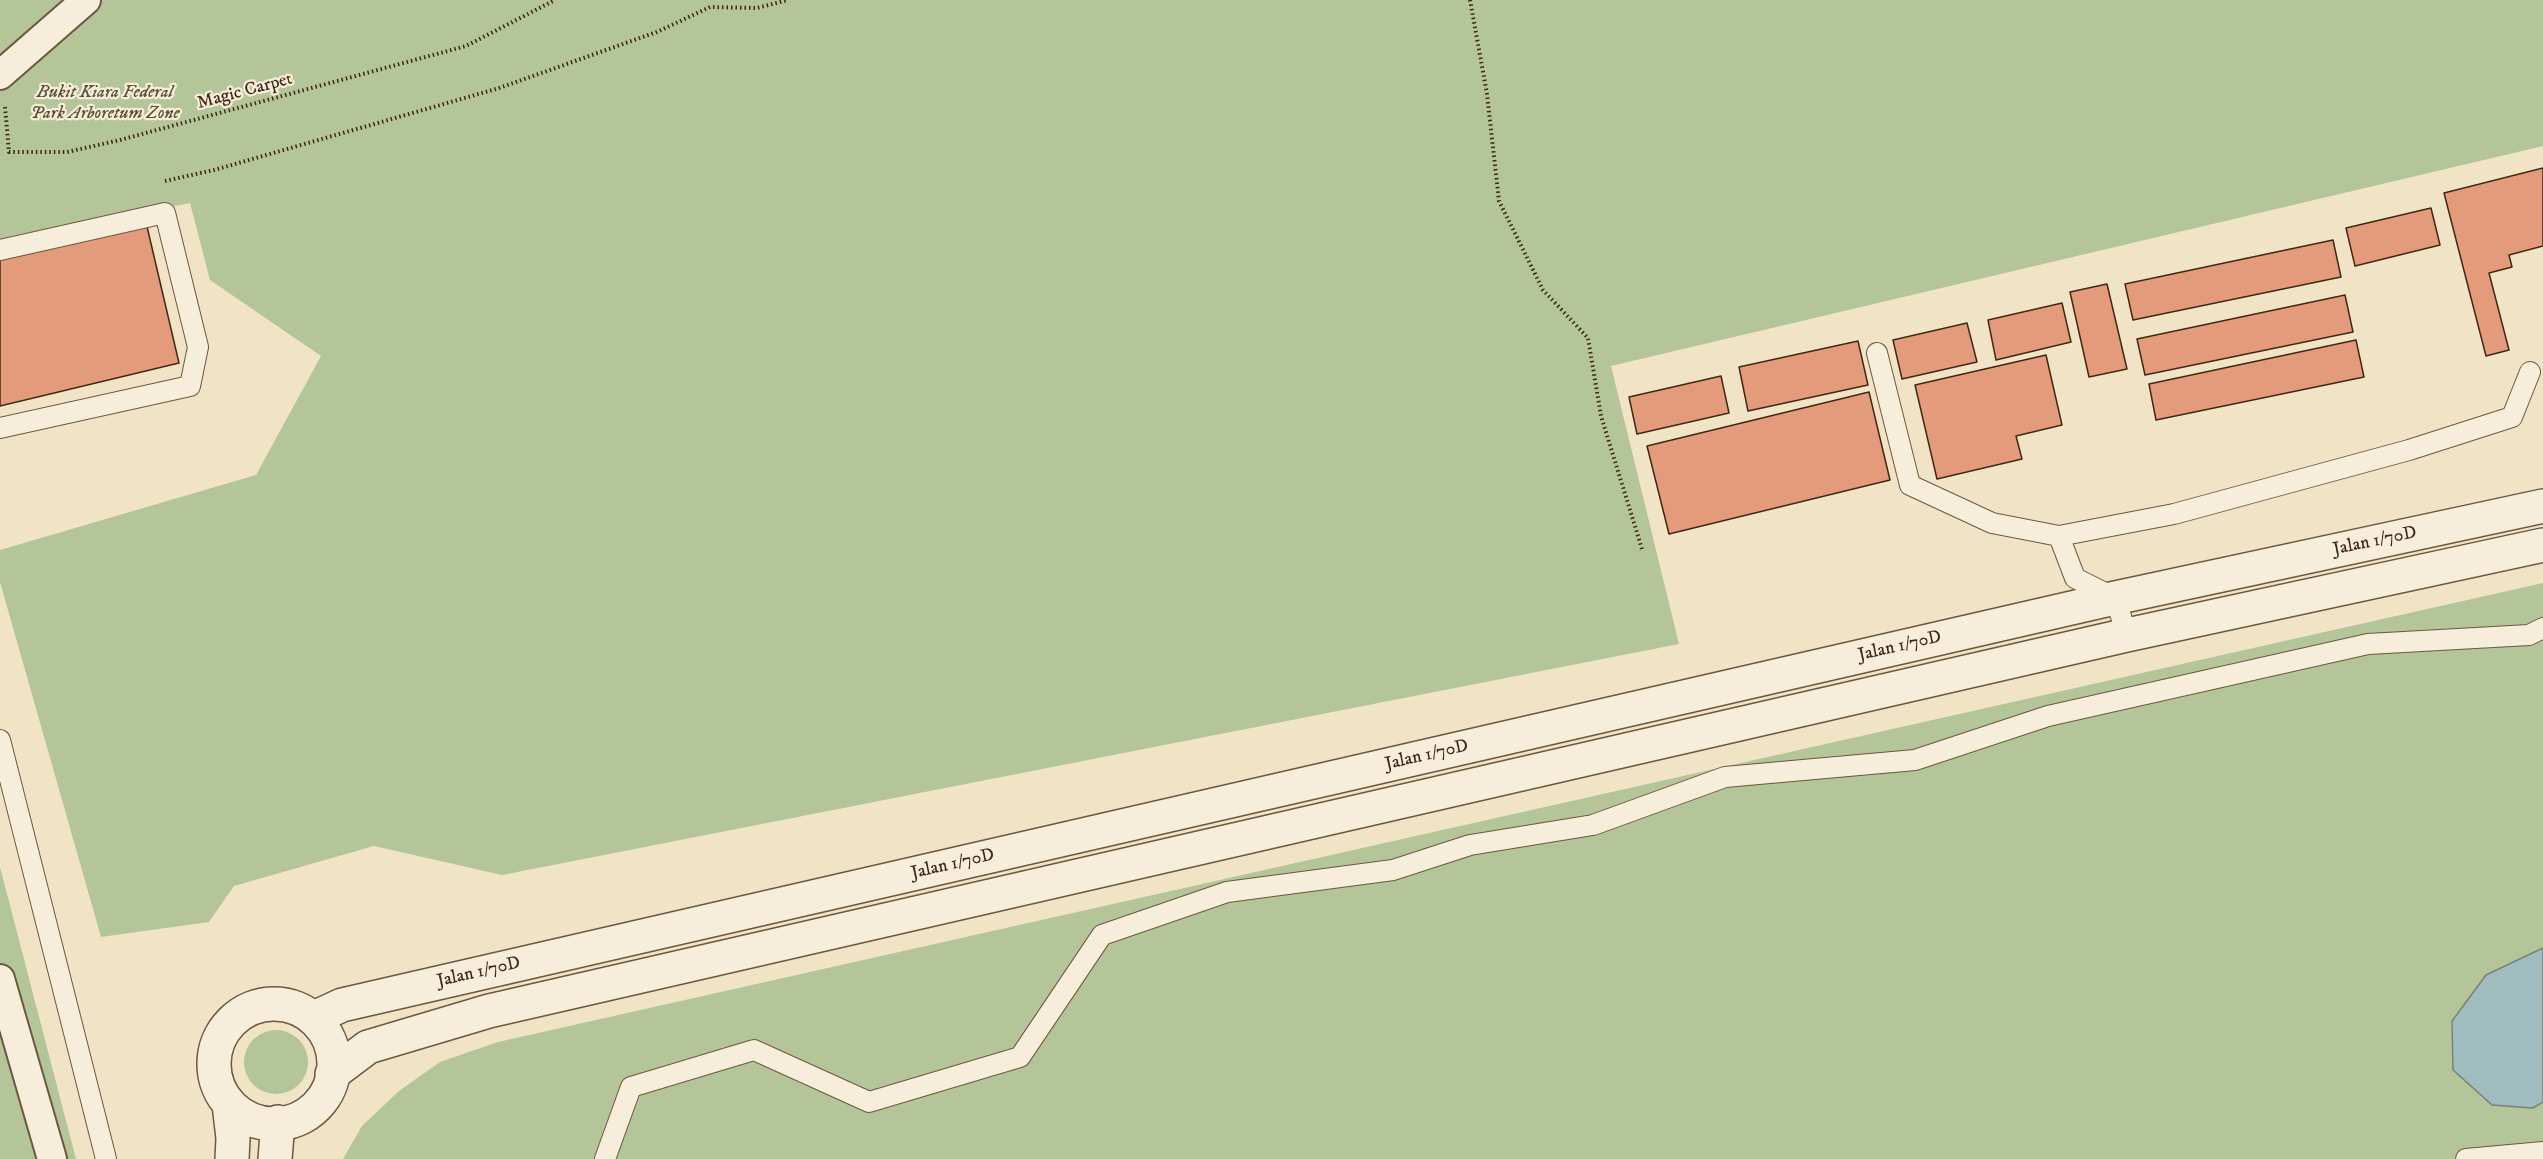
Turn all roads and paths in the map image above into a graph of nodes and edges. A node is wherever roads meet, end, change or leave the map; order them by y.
1 (86, 0) edge
2 (555, 0) edge
3 (756, 0) edge
4 (788, 0) edge
5 (1470, 0) edge
6 (758, 8) junction
7 (1, 74) edge
8 (158, 183) dead end
9 (0, 250) edge
10 (1877, 353) dead end
11 (2530, 372) dead end
12 (0, 428) edge
13 (2543, 506) edge
14 (2059, 536) junction
15 (2543, 544) edge
16 (1642, 549) dead end
17 (2115, 598) junction
18 (2543, 628) edge
19 (2127, 635) junction
20 (0, 740) edge
21 (0, 979) edge
22 (314, 1018) junction
23 (332, 1074) junction
24 (229, 1104) junction
25 (278, 1122) junction
26 (2543, 1152) edge
27 (52, 1159) edge
28 (106, 1159) edge
29 (232, 1159) edge
30 (275, 1159) edge
31 (604, 1159) edge
32 (2466, 1159) edge

1 - 7 street
2 - 7 path, Magic Carpet
3 - 6 path
4 - 6 path
5 - 16 path
6 - 8 path
9 - 12 lane
10 - 14 lane
11 - 14 lane
13 - 17 street, Jalan 1/70D
14 - 17 lane
15 - 19 street
17 - 19 lane
17 - 22 street, Jalan 1/70D
18 - 31 lane
19 - 23 street
20 - 28 lane
21 - 27 street
22 - 23 street
22 - 24 street
23 - 25 street
24 - 25 street
24 - 29 street
25 - 30 street
26 - 32 lane

